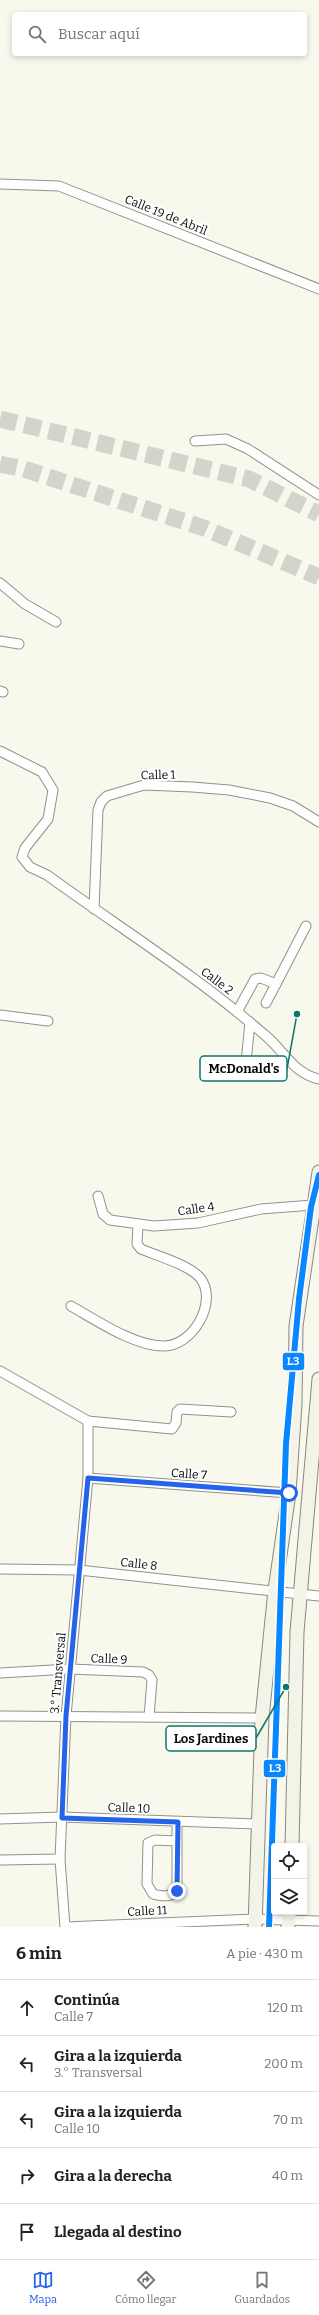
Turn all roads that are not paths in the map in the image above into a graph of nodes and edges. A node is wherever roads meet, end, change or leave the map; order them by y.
1 (0, 184) edge
2 (319, 289) edge
3 (195, 441) dead end
4 (319, 495) edge
5 (0, 582) edge
6 (56, 622) dead end
7 (0, 641) edge
8 (19, 644) dead end
9 (0, 751) edge
10 (319, 822) edge
11 (94, 909) junction
12 (306, 926) dead end
13 (276, 984) junction
14 (266, 1003) dead end
15 (237, 1012) junction
16 (0, 1014) edge
17 (48, 1021) dead end
18 (250, 1022) junction
19 (244, 1073) dead end
20 (319, 1079) edge
21 (319, 1172) edge
22 (98, 1196) dead end
23 (313, 1205) junction
24 (138, 1225) junction
25 (71, 1306) dead end
26 (0, 1371) edge
27 (319, 1384) edge
28 (231, 1412) dead end
29 (88, 1421) junction
30 (88, 1478) junction
31 (289, 1493) junction
32 (0, 1569) edge
33 (79, 1570) junction
34 (275, 1590) junction
35 (301, 1593) junction
36 (319, 1596) edge
37 (70, 1669) junction
38 (0, 1673) edge
39 (0, 1716) edge
40 (66, 1716) junction
41 (149, 1717) junction
42 (262, 1718) junction
43 (62, 1818) junction
44 (0, 1819) edge
45 (178, 1822) junction
46 (257, 1824) junction
47 (176, 1841) junction
48 (292, 1843) edge
49 (60, 1859) junction
50 (0, 1860) edge
51 (288, 1920) edge
52 (319, 1921) edge
53 (255, 1923) edge
54 (65, 1927) edge

1 - 2 street, Calle 19 de Abril
3 - 4 street
5 - 6 street
7 - 8 street
9 - 11 street, Calle 2
10 - 11 street, Calle 1
11 - 15 street, Calle 2
12 - 13 street
13 - 14 street
13 - 15 street
15 - 18 street, Calle 2
16 - 17 street
18 - 19 street
18 - 20 street, Calle 2
21 - 23 main road
22 - 24 street, Calle 4
23 - 24 street, Calle 4
23 - 31 main road
24 - 25 street
26 - 29 street
27 - 35 main road
28 - 29 street
29 - 30 street, 3.° Transversal
30 - 31 street, Calle 7
30 - 33 street, 3.° Transversal
31 - 34 main road
32 - 33 street, Calle 8
33 - 34 street, Calle 8
33 - 37 street, 3.° Transversal
34 - 35 street, Calle 8
34 - 42 main road
35 - 36 street
35 - 48 main road
37 - 38 street, Calle 9
37 - 40 street, 3.° Transversal
37 - 41 street, Calle 9
39 - 40 street
40 - 41 street
40 - 43 street, 3.° Transversal
41 - 42 street
42 - 46 main road
43 - 44 street, Calle 10
43 - 45 street, Calle 10
43 - 49 street, 3.° Transversal
45 - 46 street, Calle 10
45 - 47 street
46 - 53 main road
47 - 47 street
49 - 50 street
49 - 54 street, 3.° Transversal
51 - 52 street
51 - 53 street, Calle 11
53 - 54 street, Calle 11

